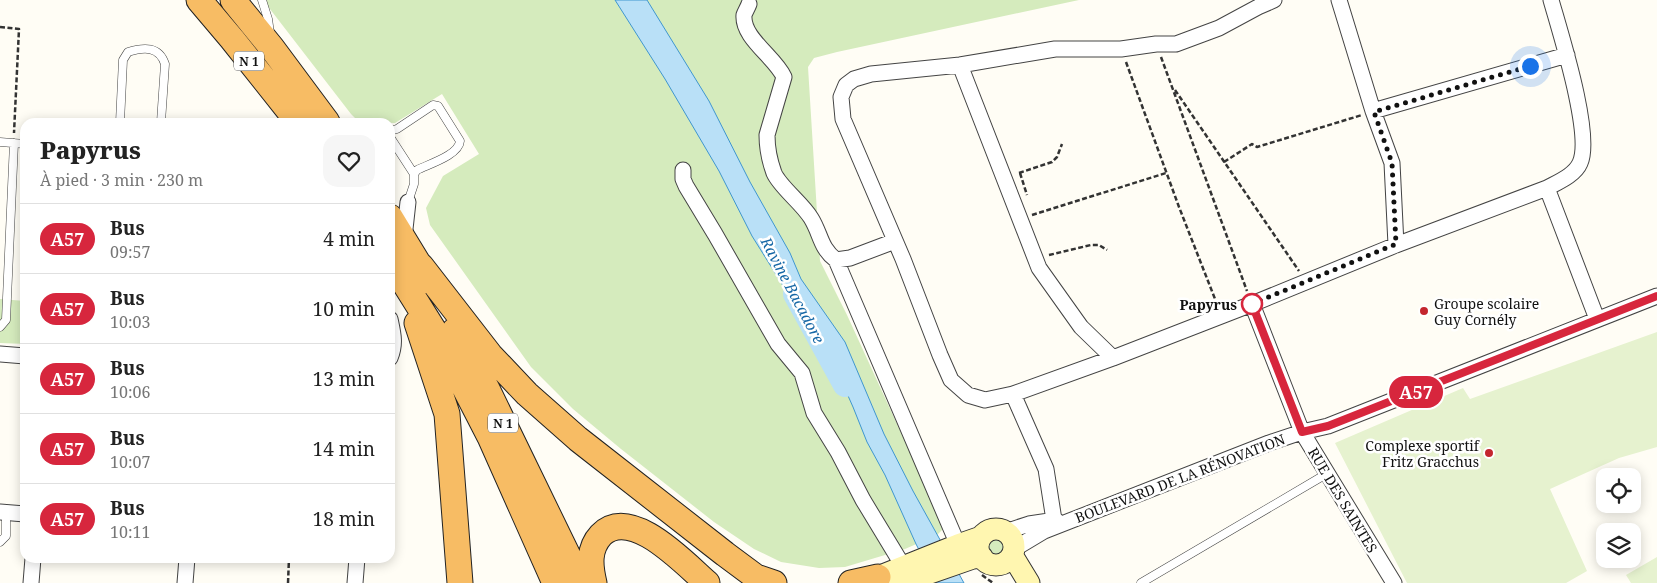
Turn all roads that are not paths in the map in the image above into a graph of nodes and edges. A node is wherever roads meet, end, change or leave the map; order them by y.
1 (199, 0) edge
2 (233, 0) edge
3 (262, 0) edge
4 (1274, 0) edge
5 (1339, 0) edge
6 (1551, 0) edge
7 (749, 4) dead end
8 (272, 48) junction
9 (1567, 55) junction
10 (960, 65) junction
11 (1374, 112) junction
12 (120, 118) edge
13 (161, 118) edge
14 (295, 118) edge
15 (325, 118) edge
16 (395, 130) edge
17 (0, 142) edge
18 (14, 143) junction
19 (20, 144) edge
20 (395, 145) edge
21 (683, 170) dead end
22 (414, 174) junction
23 (1547, 188) junction
24 (399, 209) edge
25 (895, 241) junction
26 (1396, 244) junction
27 (836, 260) junction
28 (421, 266) junction
29 (395, 268) edge
30 (395, 270) edge
31 (1657, 296) edge
32 (1252, 304) junction
33 (1597, 319) junction
34 (0, 327) edge
35 (0, 354) edge
36 (20, 356) edge
37 (1113, 358) junction
38 (1013, 394) junction
39 (1302, 432) junction
40 (1328, 473) junction
41 (3, 513) edge
42 (20, 514) edge
43 (1061, 521) junction
44 (0, 542) edge
45 (988, 549) junction
46 (33, 563) edge
47 (187, 563) edge
48 (357, 563) edge
49 (897, 575) edge
50 (1027, 579) edge
51 (763, 581) edge
52 (31, 583) edge
53 (185, 583) edge
54 (355, 583) edge
55 (460, 583) edge
56 (555, 583) edge
57 (580, 583) edge
58 (594, 583) edge
59 (707, 583) edge
60 (851, 583) edge
61 (1141, 583) edge
62 (1394, 583) edge

1 - 14 highway, N 1
2 - 8 highway, N 1
3 - 8 lane
4 - 10 street
5 - 11 street
6 - 9 street
7 - 27 street
8 - 15 highway, N 1
9 - 11 street
9 - 23 street
10 - 25 street
10 - 37 street
11 - 26 street
12 - 13 lane
16 - 22 lane
17 - 18 lane
18 - 19 lane
18 - 34 lane
20 - 22 lane
21 - 49 street
22 - 24 lane
23 - 26 street
23 - 33 street
24 - 28 highway, N 1
25 - 27 street
25 - 38 street
26 - 32 street
27 - 45 street
28 - 51 highway
28 - 57 highway, N 1
29 - 56 highway, N 1
30 - 55 highway
31 - 33 street, BOULEVARD DE LA RÉNOVATION
32 - 37 street
32 - 39 street, RUE DES SAINTES
33 - 39 street, BOULEVARD DE LA RÉNOVATION
35 - 36 street
37 - 38 street
38 - 43 street
39 - 40 street, RUE DES SAINTES
39 - 43 street, BOULEVARD DE LA RÉNOVATION
40 - 61 lane
40 - 62 street, RUE DES SAINTES
41 - 42 street
41 - 44 lane
43 - 45 street, BOULEVARD DE LA RÉNOVATION
45 - 49 main road, BOULEVARD DE LA RÉNOVATION
45 - 50 main road
46 - 52 street
47 - 53 street
48 - 54 street
49 - 60 highway
58 - 59 highway

